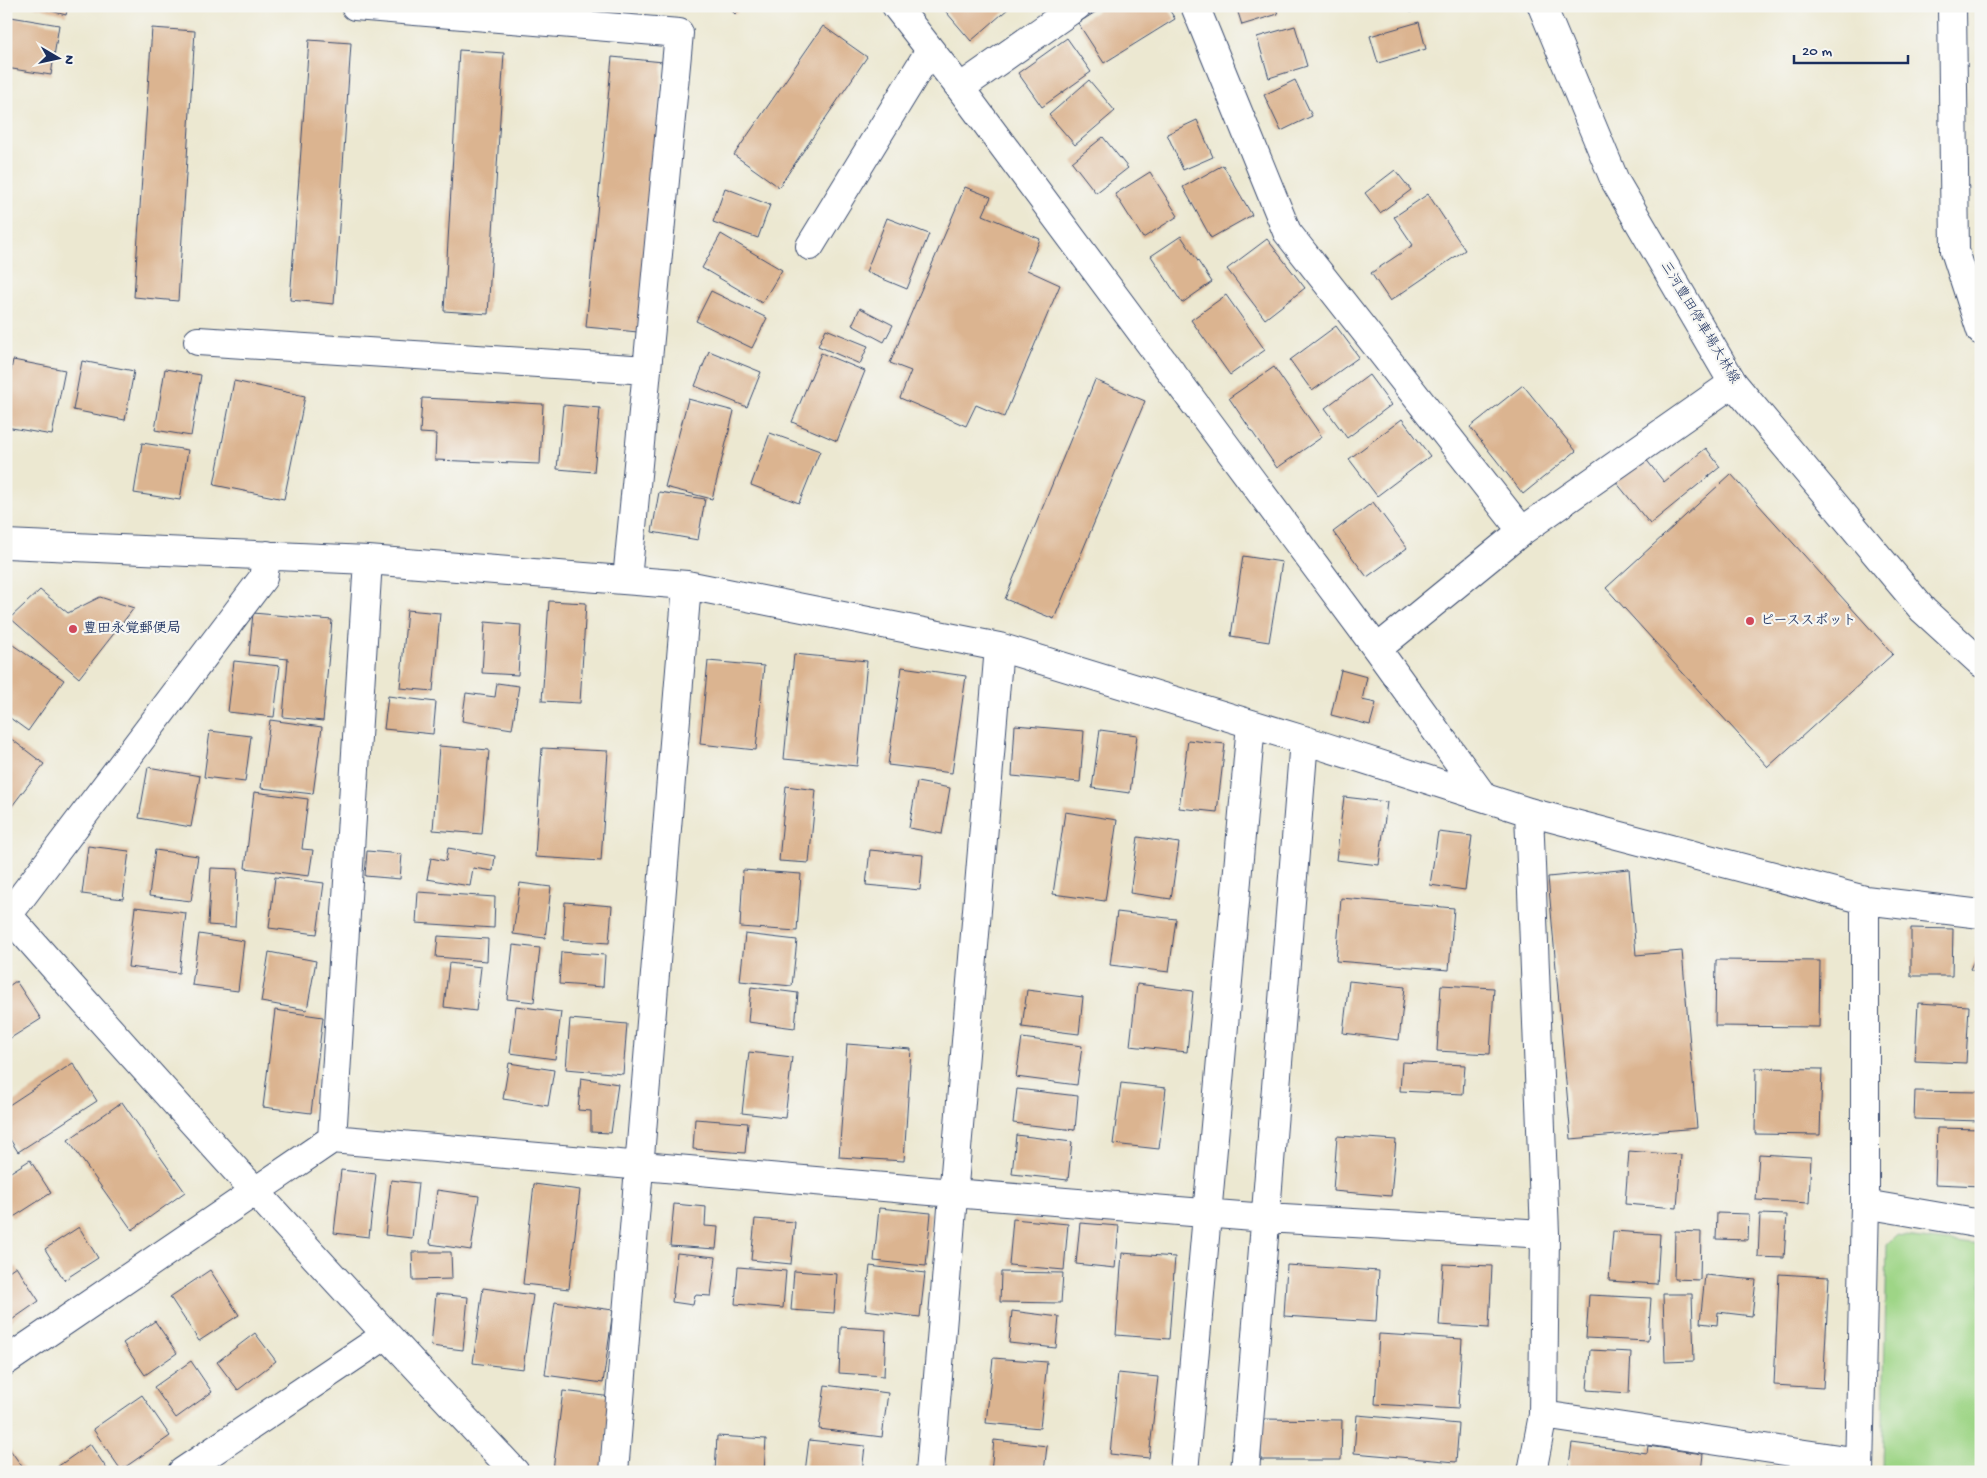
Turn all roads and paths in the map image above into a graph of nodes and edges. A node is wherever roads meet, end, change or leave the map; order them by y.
1 (355, 6) edge
2 (896, 6) edge
3 (1077, 6) edge
4 (1195, 6) edge
5 (1542, 6) edge
6 (1952, 6) edge
7 (930, 50) junction
8 (960, 88) junction
9 (810, 246) dead end
10 (1981, 331) edge
11 (198, 341) dead end
12 (647, 370) junction
13 (1732, 383) junction
14 (1522, 531) junction
15 (6, 544) edge
16 (266, 555) junction
17 (368, 560) junction
18 (627, 580) junction
19 (687, 585) junction
20 (999, 647) junction
21 (1377, 649) junction
22 (1981, 663) edge
23 (1251, 724) junction
24 (1304, 740) junction
25 (1483, 796) junction
26 (1529, 812) junction
27 (1865, 900) junction
28 (7, 914) edge
29 (1981, 914) edge
30 (332, 1139) junction
31 (638, 1166) junction
32 (254, 1191) junction
33 (953, 1193) junction
34 (1865, 1204) junction
35 (1206, 1214) junction
36 (1266, 1218) junction
37 (1981, 1224) edge
38 (1545, 1234) junction
39 (386, 1335) junction
40 (6, 1361) edge
41 (1543, 1415) junction
42 (1859, 1467) edge
43 (182, 1472) edge
44 (515, 1472) edge
45 (614, 1472) edge
46 (930, 1472) edge
47 (1184, 1472) edge
48 (1244, 1472) edge
49 (1532, 1472) edge

1 - 12 street
2 - 7 street
3 - 8 street
4 - 14 street
5 - 13 street, 三河豊田停車場大林線
6 - 10 street
7 - 8 street
7 - 9 street
8 - 21 street
11 - 12 street
12 - 18 street
13 - 14 street
13 - 22 street, 三河豊田停車場大林線
14 - 21 street
15 - 16 street
16 - 17 street
16 - 28 street
17 - 18 street
17 - 30 street
18 - 19 street
19 - 20 street
19 - 31 street
20 - 23 street
20 - 33 street
21 - 25 street
23 - 24 street
23 - 35 street
24 - 25 street
24 - 36 street
25 - 26 street
26 - 27 street
26 - 38 street
27 - 29 street
27 - 34 street
28 - 32 street
30 - 31 street
30 - 32 street
31 - 33 street
31 - 45 street
32 - 39 street
32 - 40 street
33 - 35 street
33 - 46 street
34 - 37 street
34 - 42 street
35 - 36 street
35 - 47 street
36 - 38 street
36 - 48 street
38 - 41 street
39 - 43 street
39 - 44 street
41 - 42 street
41 - 49 street

